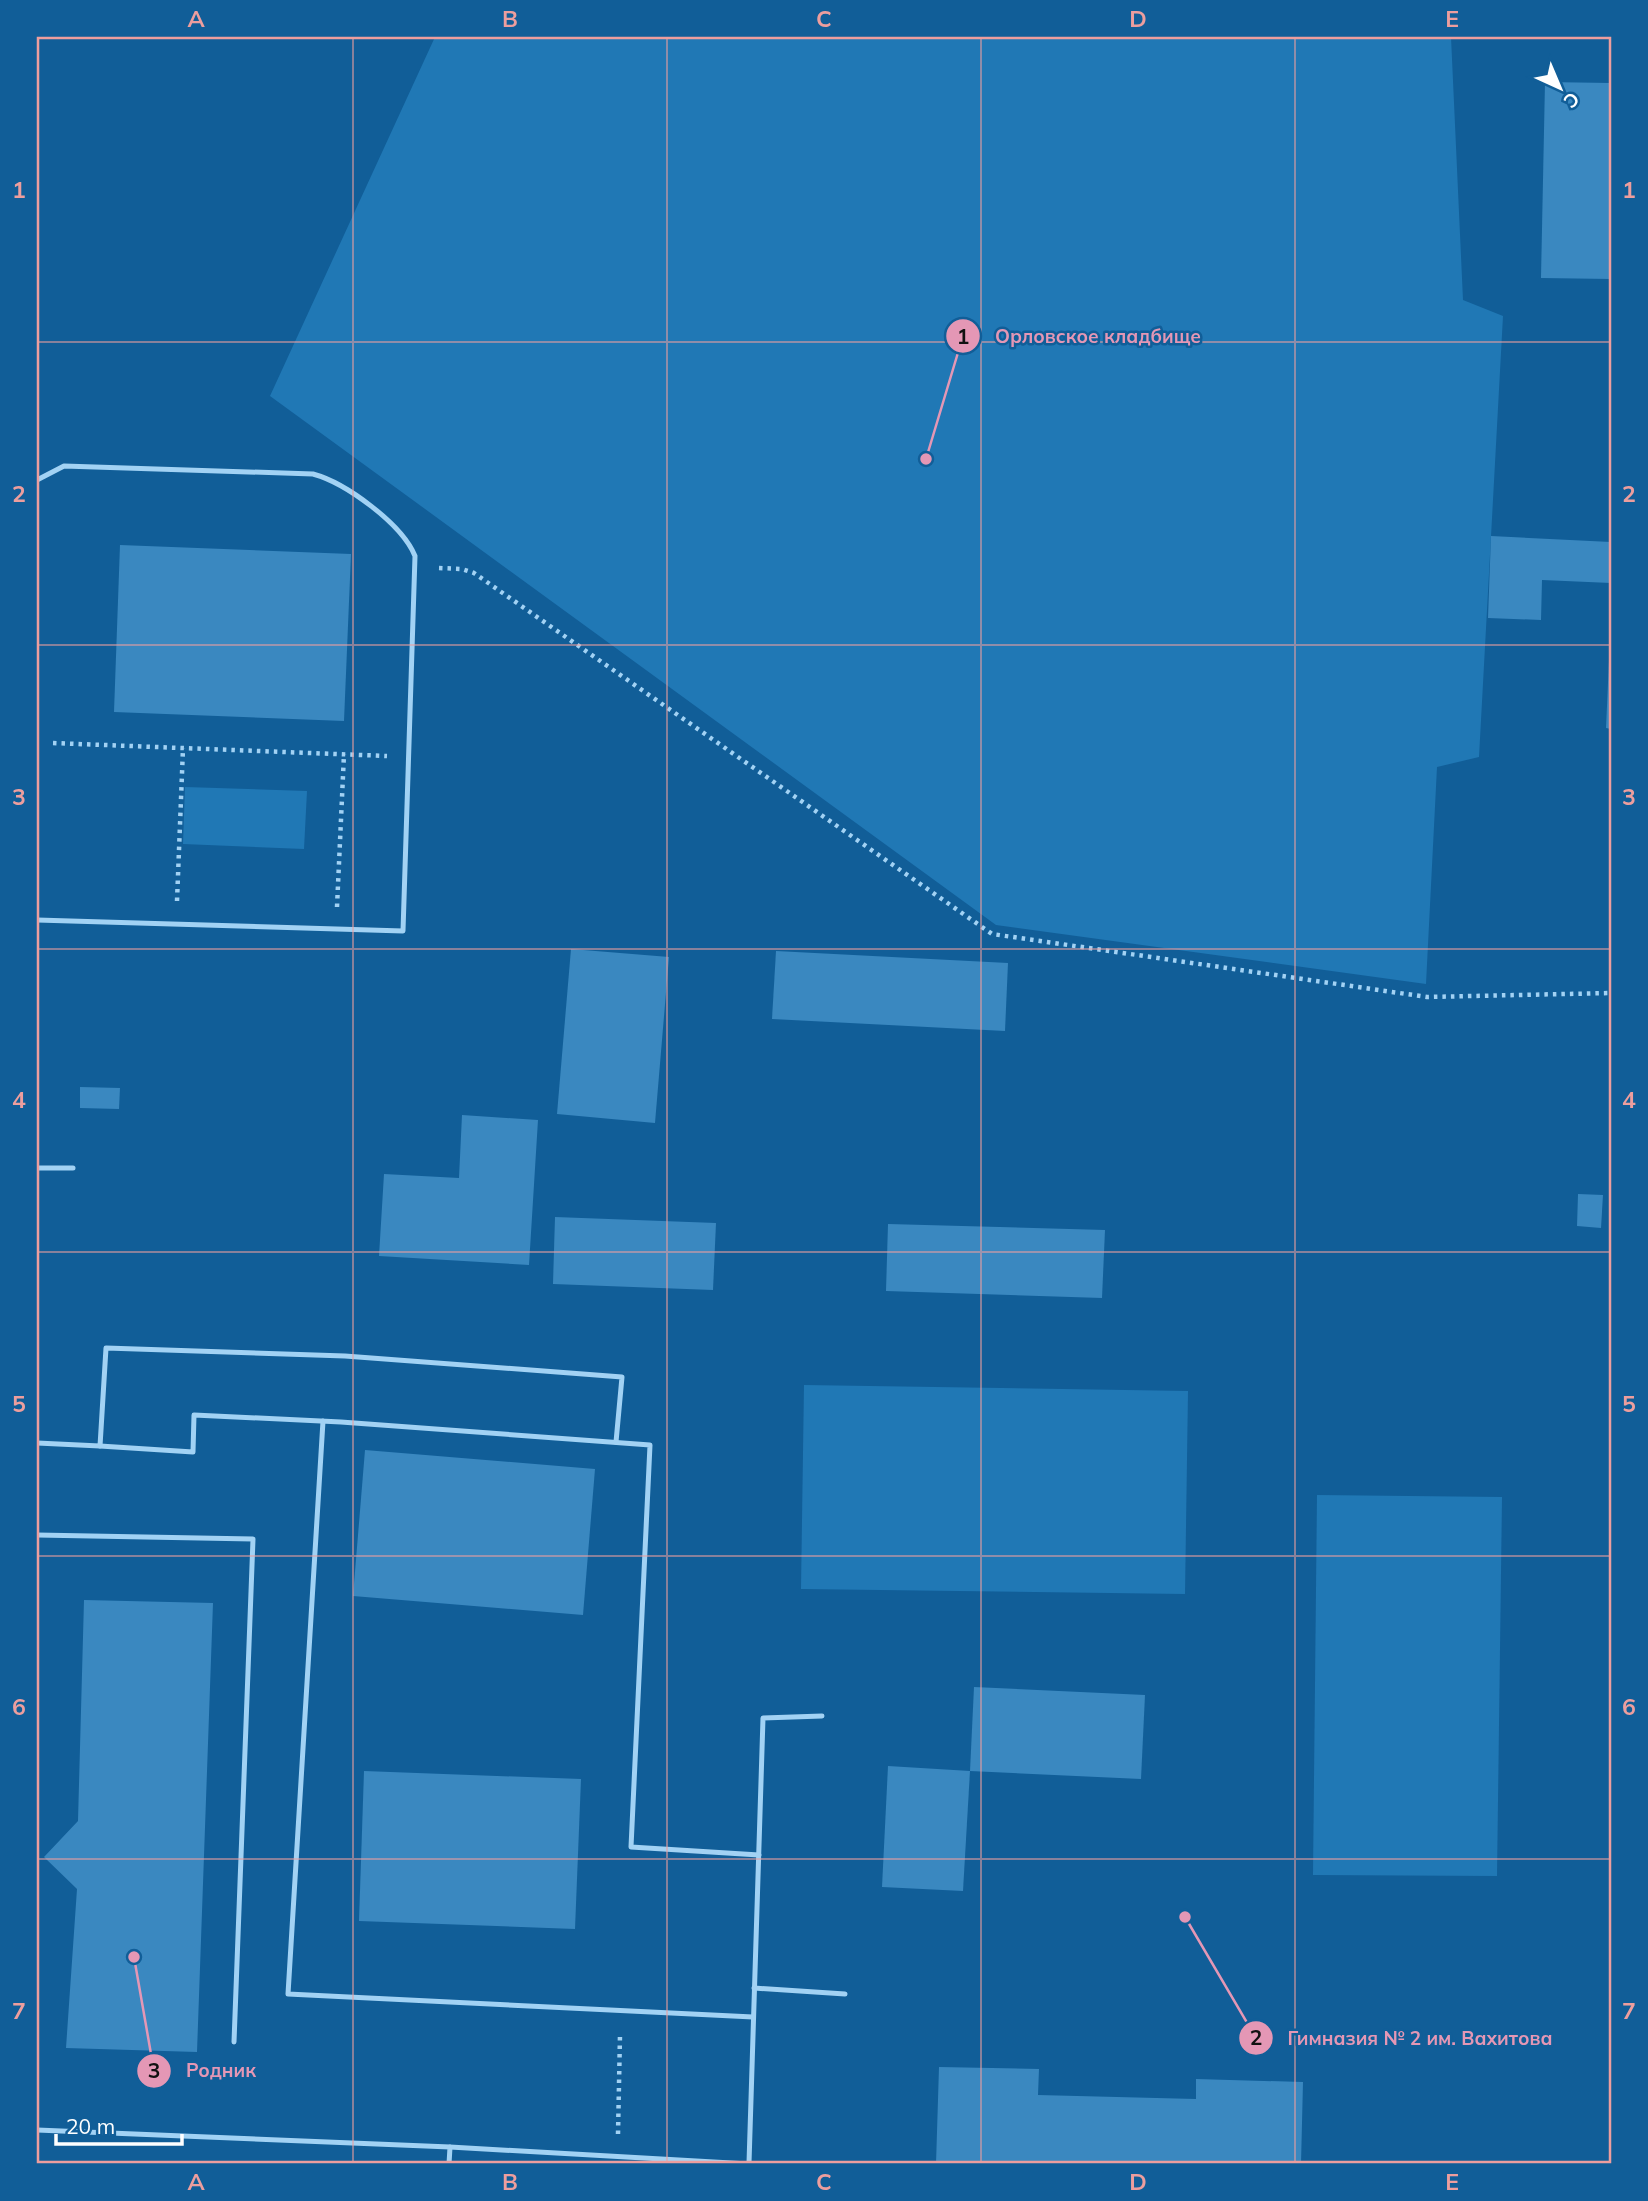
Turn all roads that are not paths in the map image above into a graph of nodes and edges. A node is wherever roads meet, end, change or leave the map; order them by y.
1 (37, 480) edge
2 (37, 920) edge
3 (37, 1168) edge
4 (73, 1168) dead end
5 (323, 1421) junction
6 (616, 1442) junction
7 (37, 1443) edge
8 (100, 1446) junction
9 (37, 1535) edge
10 (822, 1716) dead end
11 (759, 1855) junction
12 (754, 1988) junction
13 (845, 1994) dead end
14 (753, 2017) junction
15 (234, 2042) dead end
16 (37, 2130) edge
17 (450, 2147) junction
18 (449, 2164) edge
19 (749, 2164) edge

1 - 2 lane
3 - 4 lane
5 - 6 lane
5 - 8 lane
5 - 14 lane
6 - 8 lane
6 - 11 lane
7 - 8 lane
9 - 15 lane
10 - 11 lane
11 - 12 lane
12 - 13 lane
12 - 14 lane
14 - 19 lane
16 - 17 lane
17 - 18 lane
17 - 19 lane

